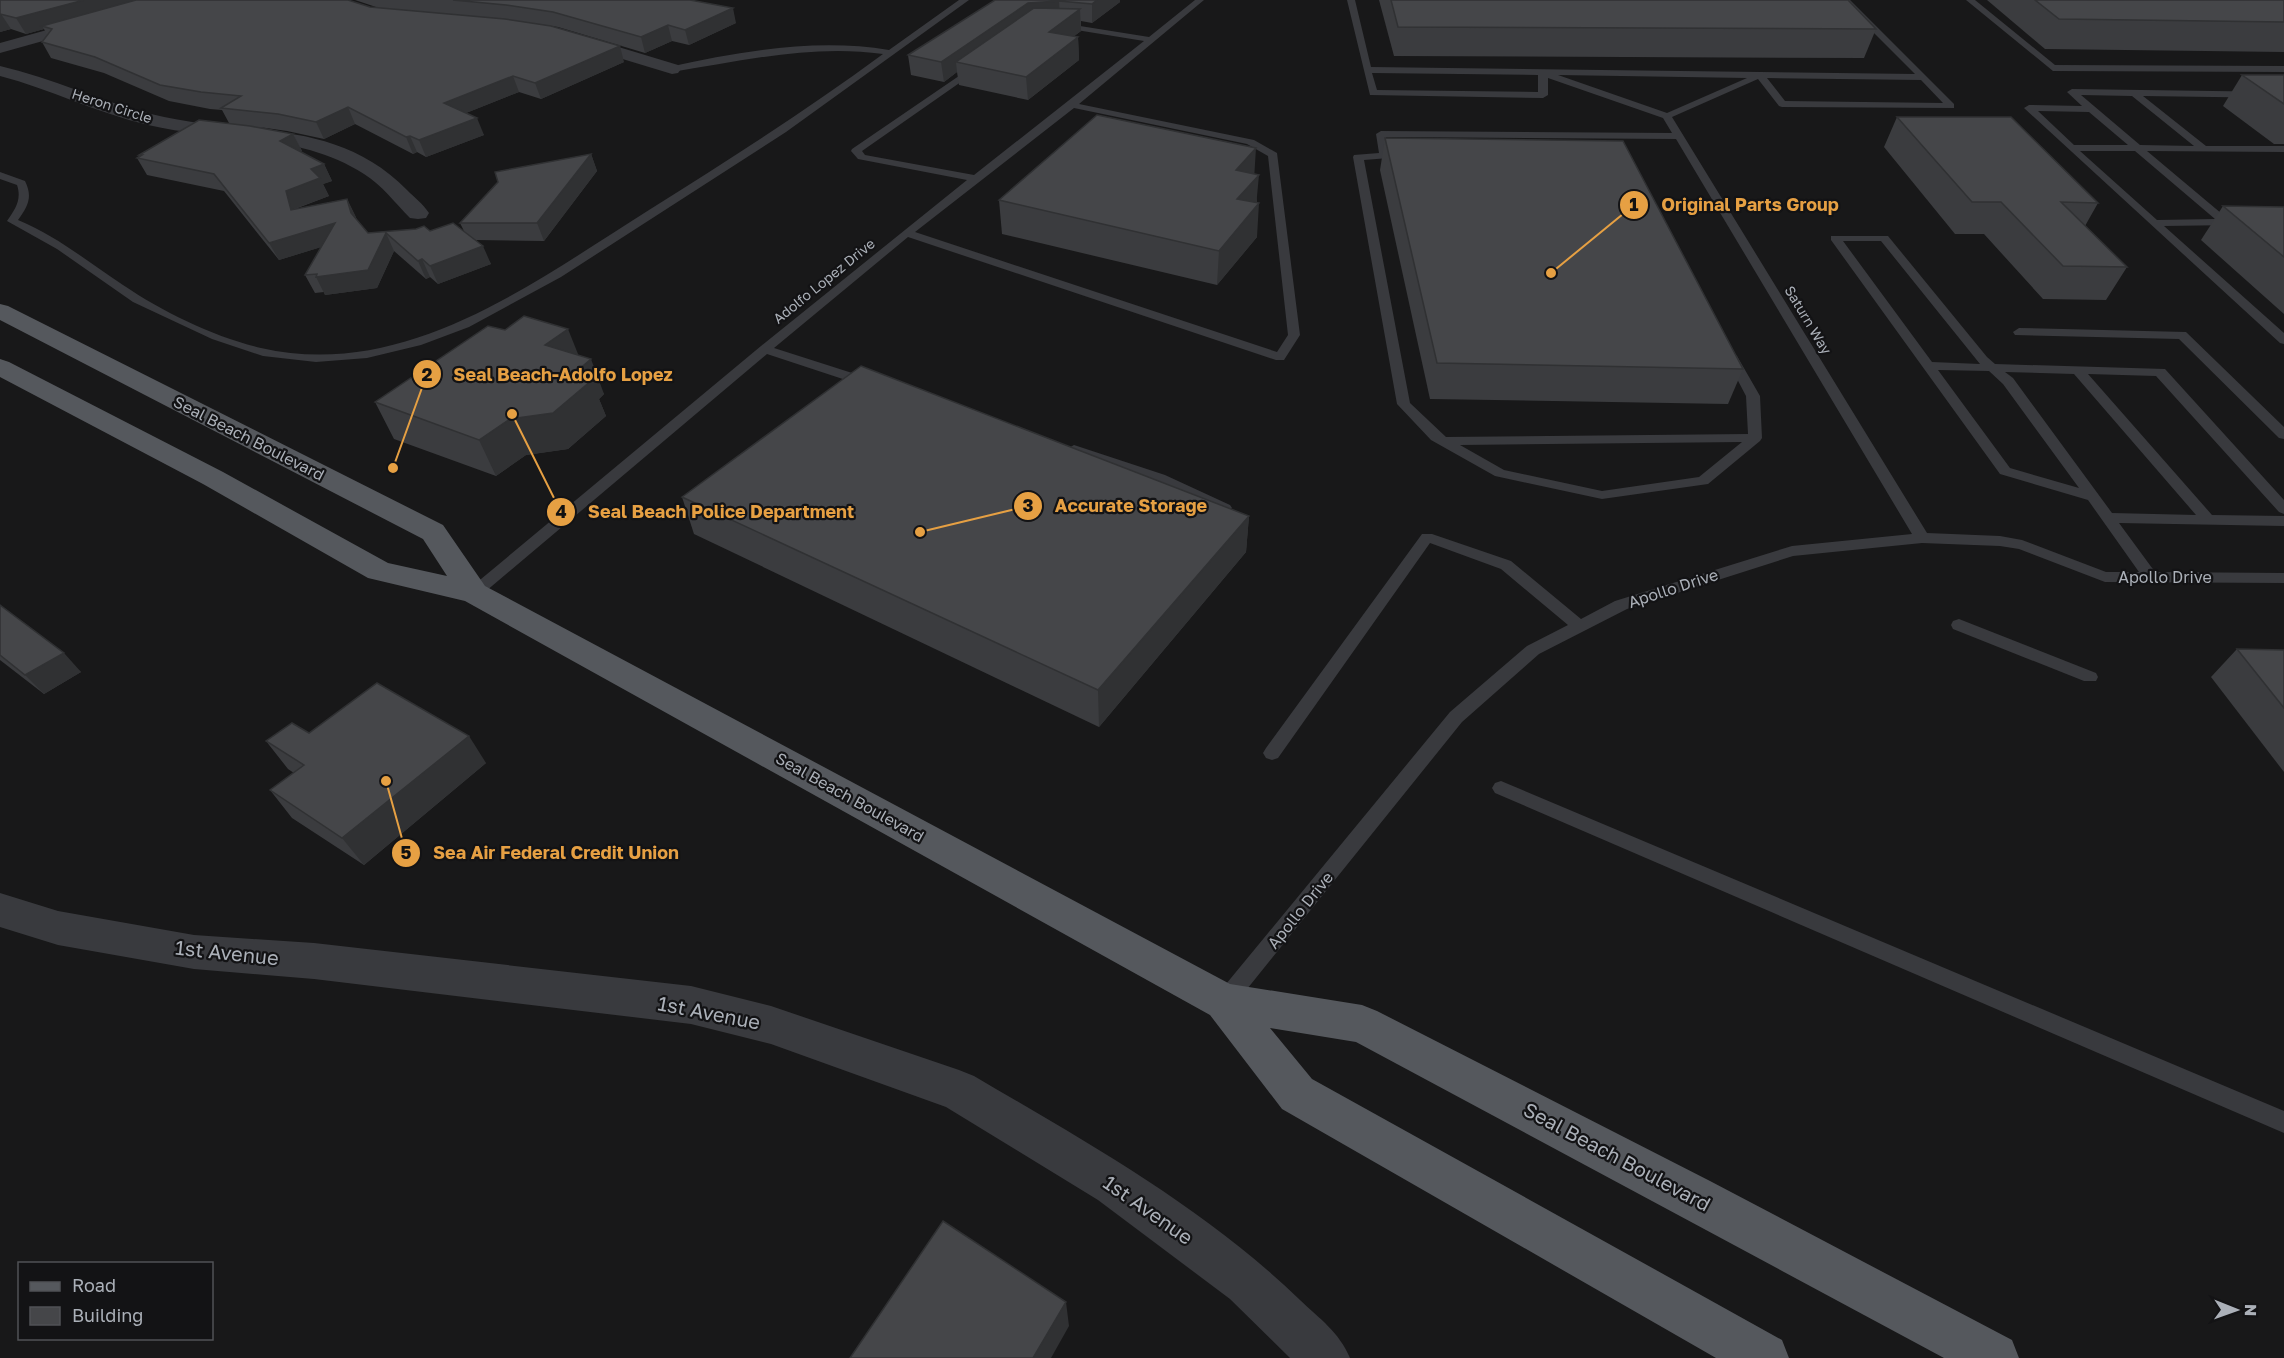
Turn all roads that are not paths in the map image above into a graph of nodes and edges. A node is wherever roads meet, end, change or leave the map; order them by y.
1 (173, 0) edge
2 (965, 0) edge
3 (1200, 0) edge
4 (1351, 0) edge
5 (1845, 0) edge
6 (1970, 0) edge
7 (1047, 23) edge
8 (558, 34) edge
9 (1152, 40) junction
10 (0, 48) edge
11 (888, 52) junction
12 (983, 62) edge
13 (672, 69) joint
14 (2284, 69) edge
15 (1367, 70) junction
16 (0, 71) edge
17 (1544, 73) junction
18 (1760, 75) junction
19 (1923, 77) junction
20 (2134, 93) junction
21 (2284, 95) edge
22 (1072, 105) junction
23 (2091, 109) junction
24 (1667, 116) junction
25 (1680, 136) junction
26 (2071, 148) junction
27 (2136, 148) junction
28 (2204, 148) junction
29 (2284, 149) edge
30 (0, 175) edge
31 (976, 179) junction
32 (418, 213) dead end
33 (2225, 222) junction
34 (2156, 223) junction
35 (2249, 223) edge
36 (907, 233) junction
37 (0, 311) edge
38 (2019, 332) dead end
39 (2284, 340) edge
40 (1725, 344) edge
41 (765, 349) junction
42 (1929, 366) junction
43 (0, 367) edge
44 (1992, 368) junction
45 (2078, 370) junction
46 (880, 386) edge
47 (2284, 435) edge
48 (1755, 438) junction
49 (1442, 441) junction
50 (1059, 445) edge
51 (2092, 497) junction
52 (2284, 509) edge
53 (1231, 511) edge
54 (2108, 518) junction
55 (2208, 520) junction
56 (2284, 521) edge
57 (1922, 538) junction
58 (2151, 577) junction
59 (2278, 578) edge
60 (2284, 591) edge
61 (474, 593) junction
62 (1959, 625) dead end
63 (1579, 627) junction
64 (2090, 677) dead end
65 (1272, 753) dead end
66 (1501, 788) dead end
67 (0, 910) edge
68 (1224, 1002) junction
69 (2284, 1122) edge
70 (1325, 1358) edge
71 (1764, 1358) edge
72 (1994, 1358) edge

1 - 10 street
2 - 11 lane
3 - 9 lane, Adolfo Lopez Drive
4 - 15 lane
5 - 19 lane
6 - 14 lane
7 - 9 lane
8 - 13 street
9 - 22 lane, Adolfo Lopez Drive
11 - 13 lane
11 - 30 lane
12 - 31 lane
15 - 17 lane
15 - 17 lane
16 - 32 street, Heron Circle
17 - 18 lane
17 - 24 lane
18 - 19 lane
18 - 19 lane
18 - 24 lane
20 - 21 lane
20 - 23 lane
20 - 28 lane
22 - 31 lane, Adolfo Lopez Drive
22 - 36 lane
23 - 26 lane
23 - 27 lane
24 - 25 lane, Saturn Way
25 - 49 lane
25 - 57 lane, Saturn Way
26 - 27 lane
26 - 34 lane
27 - 28 lane
27 - 33 lane
28 - 29 lane
31 - 36 lane, Adolfo Lopez Drive
33 - 34 lane
33 - 35 lane
34 - 39 lane
36 - 41 lane, Adolfo Lopez Drive
37 - 61 main road, Seal Beach Boulevard
38 - 47 lane
40 - 48 lane
41 - 46 lane
41 - 61 lane, Adolfo Lopez Drive
42 - 44 lane
42 - 44 lane
42 - 51 lane
43 - 61 main road, Seal Beach Boulevard
44 - 45 lane
44 - 51 lane
45 - 52 lane
45 - 55 lane
48 - 49 lane
48 - 49 lane
50 - 53 lane
51 - 54 lane
54 - 55 lane
54 - 58 lane
55 - 56 lane
57 - 58 lane, Apollo Drive
57 - 63 lane, Apollo Drive
58 - 59 lane, Apollo Drive
59 - 60 lane
61 - 68 main road, Seal Beach Boulevard
62 - 64 lane
63 - 65 lane
63 - 68 lane, Apollo Drive
66 - 69 lane
67 - 70 street, 1st Avenue
68 - 71 main road, Seal Beach Boulevard
68 - 72 main road, Seal Beach Boulevard

